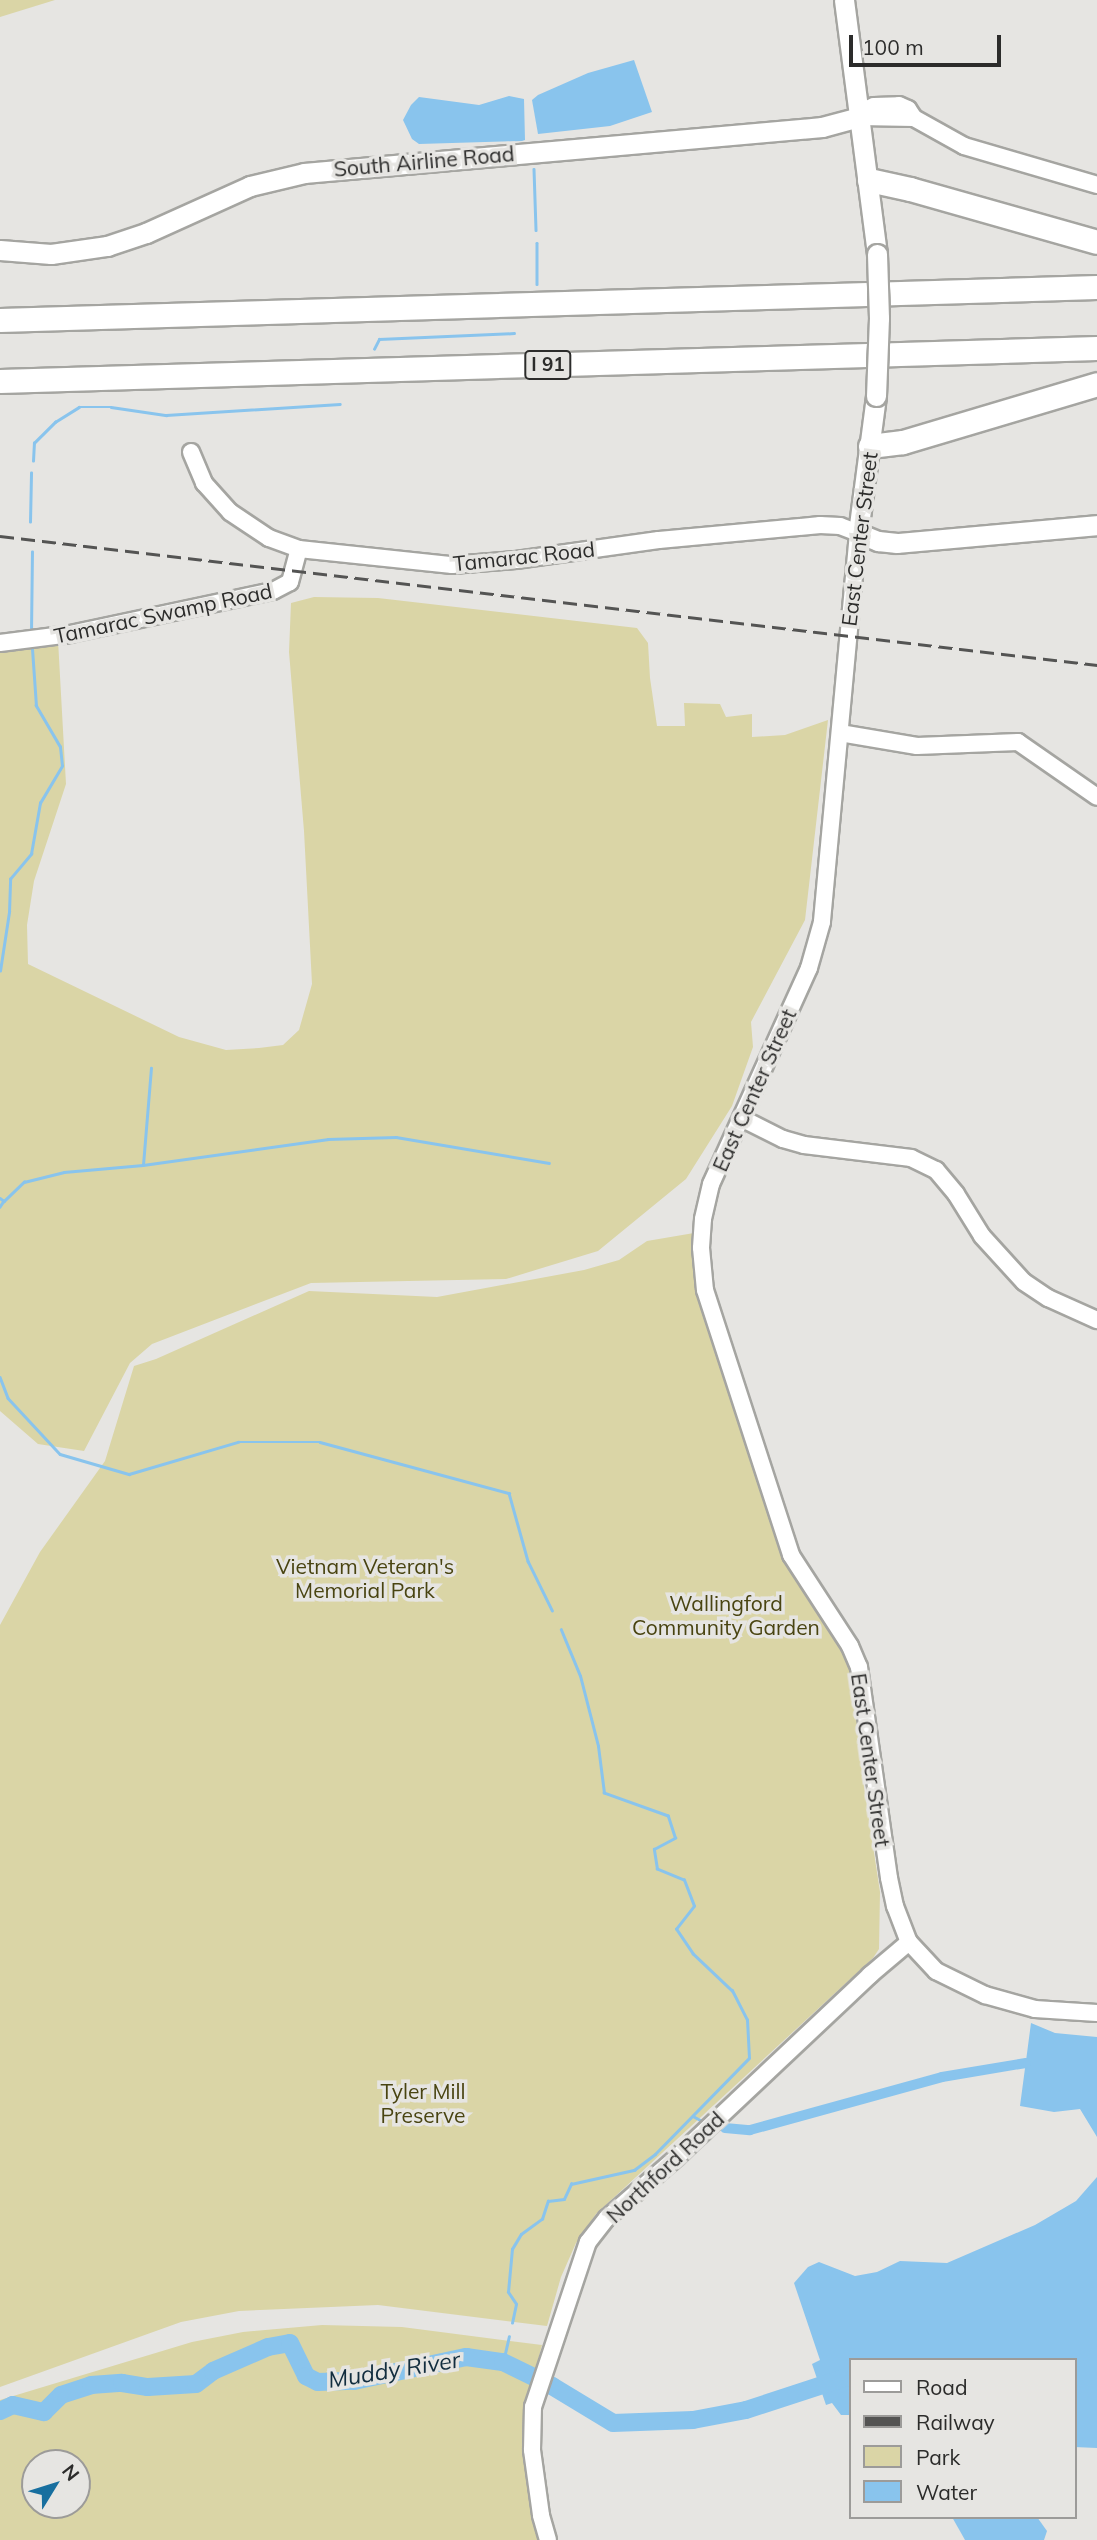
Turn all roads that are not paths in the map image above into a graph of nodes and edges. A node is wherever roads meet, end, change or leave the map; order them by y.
1 (844, 0) edge
2 (860, 117) junction
3 (869, 180) junction
4 (1097, 185) edge
5 (1097, 242) edge
6 (0, 250) edge
7 (1097, 288) edge
8 (0, 320) edge
9 (1097, 348) edge
10 (0, 381) edge
11 (1097, 384) edge
12 (870, 446) junction
13 (191, 452) dead end
14 (1097, 525) edge
15 (858, 533) junction
16 (299, 549) junction
17 (0, 643) edge
18 (840, 733) junction
19 (1097, 797) edge
20 (741, 1118) junction
21 (1097, 1320) edge
22 (909, 1942) junction
23 (1097, 2013) edge
24 (548, 2540) edge

1 - 2 main road, East Center Street
2 - 3 main road, East Center Street
2 - 4 street
2 - 6 main road, South Airline Road
3 - 5 highway
3 - 12 main road, East Center Street, bridge
7 - 8 highway
9 - 10 highway, I 91
11 - 12 highway
12 - 15 main road, East Center Street
13 - 16 street, Tamarac Road
14 - 15 main road
15 - 16 street, Tamarac Road
15 - 18 street, East Center Street
16 - 17 street, Tamarac Swamp Road
18 - 19 street
18 - 20 street, East Center Street
20 - 21 street
20 - 22 street, East Center Street
22 - 23 street, East Center Street
22 - 24 street, Northford Road

